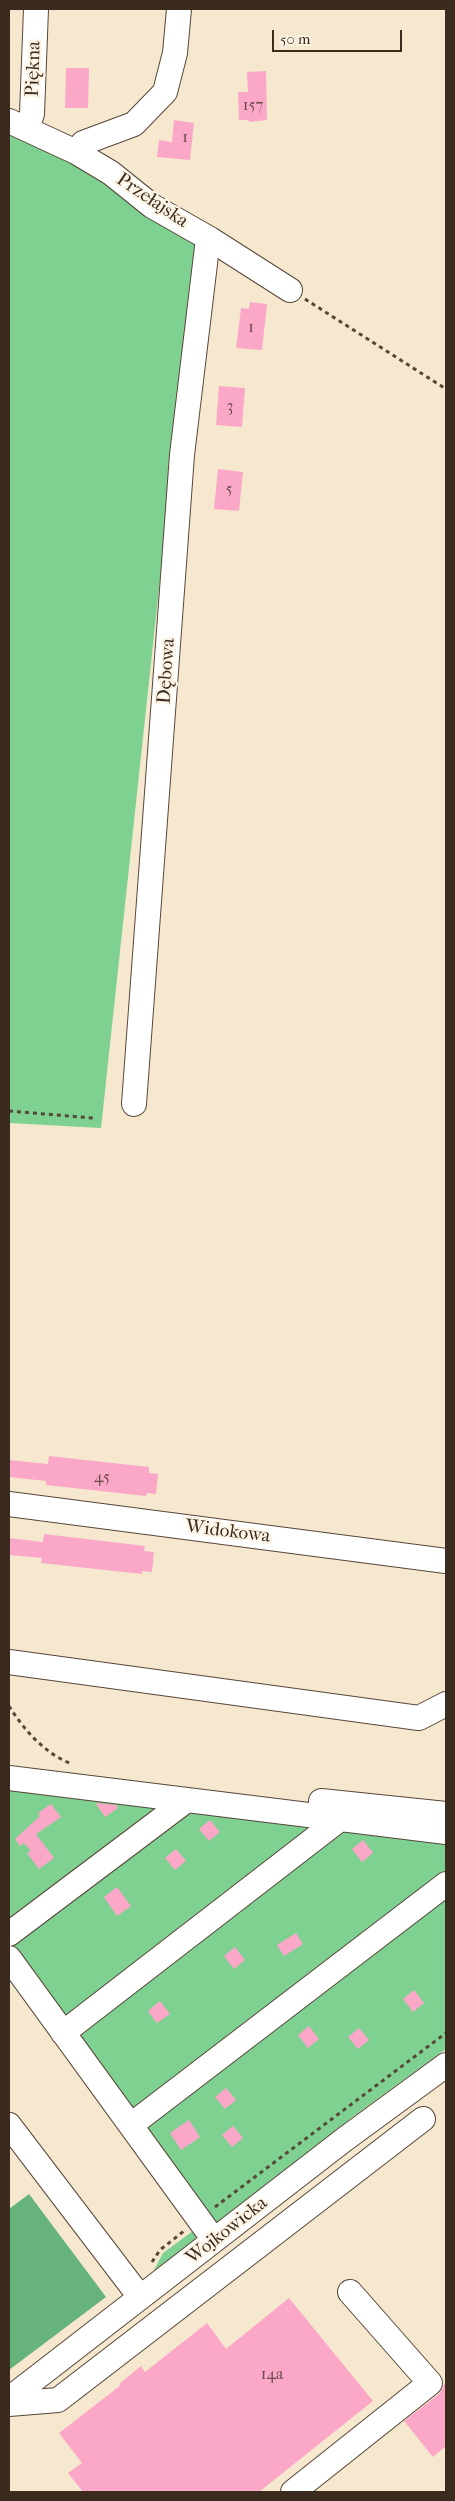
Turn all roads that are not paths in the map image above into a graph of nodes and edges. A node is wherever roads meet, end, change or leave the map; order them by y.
1 (36, 9) edge
2 (179, 9) edge
3 (18, 125) edge
4 (76, 152) junction
5 (210, 239) junction
6 (290, 290) road end
7 (134, 1104) dead end
8 (9, 1504) edge
9 (446, 1561) edge
10 (9, 1662) edge
11 (446, 1704) edge
12 (105, 1777) road end
13 (18, 1780) edge
14 (9, 1795) edge
15 (187, 1800) junction
16 (446, 1814) edge
17 (340, 1819) junction
18 (446, 1832) edge
19 (446, 1884) edge
20 (9, 1934) edge
21 (9, 1958) edge
22 (63, 2033) junction
23 (446, 2065) edge
24 (423, 2119) dead end
25 (9, 2125) edge
26 (131, 2125) junction
27 (214, 2240) junction
28 (135, 2290) junction
29 (350, 2292) dead end
30 (9, 2399) edge
31 (9, 2404) edge
32 (293, 2492) edge

1 - 3 street, Piękna
2 - 4 street
3 - 4 street, Przełajska
4 - 5 street, Przełajska
5 - 6 street, Przełajska
5 - 7 street, Dębowa
8 - 9 street, Widokowa
10 - 11 street
12 - 16 street
13 - 14 street
13 - 15 street
15 - 17 street
15 - 20 street
17 - 18 street
17 - 22 street
19 - 26 street
21 - 22 street
22 - 26 street
23 - 27 street, Wojkowicka
24 - 31 street
25 - 28 street
26 - 27 street
27 - 28 street, Wojkowicka
28 - 30 street, Wojkowicka
29 - 32 street

